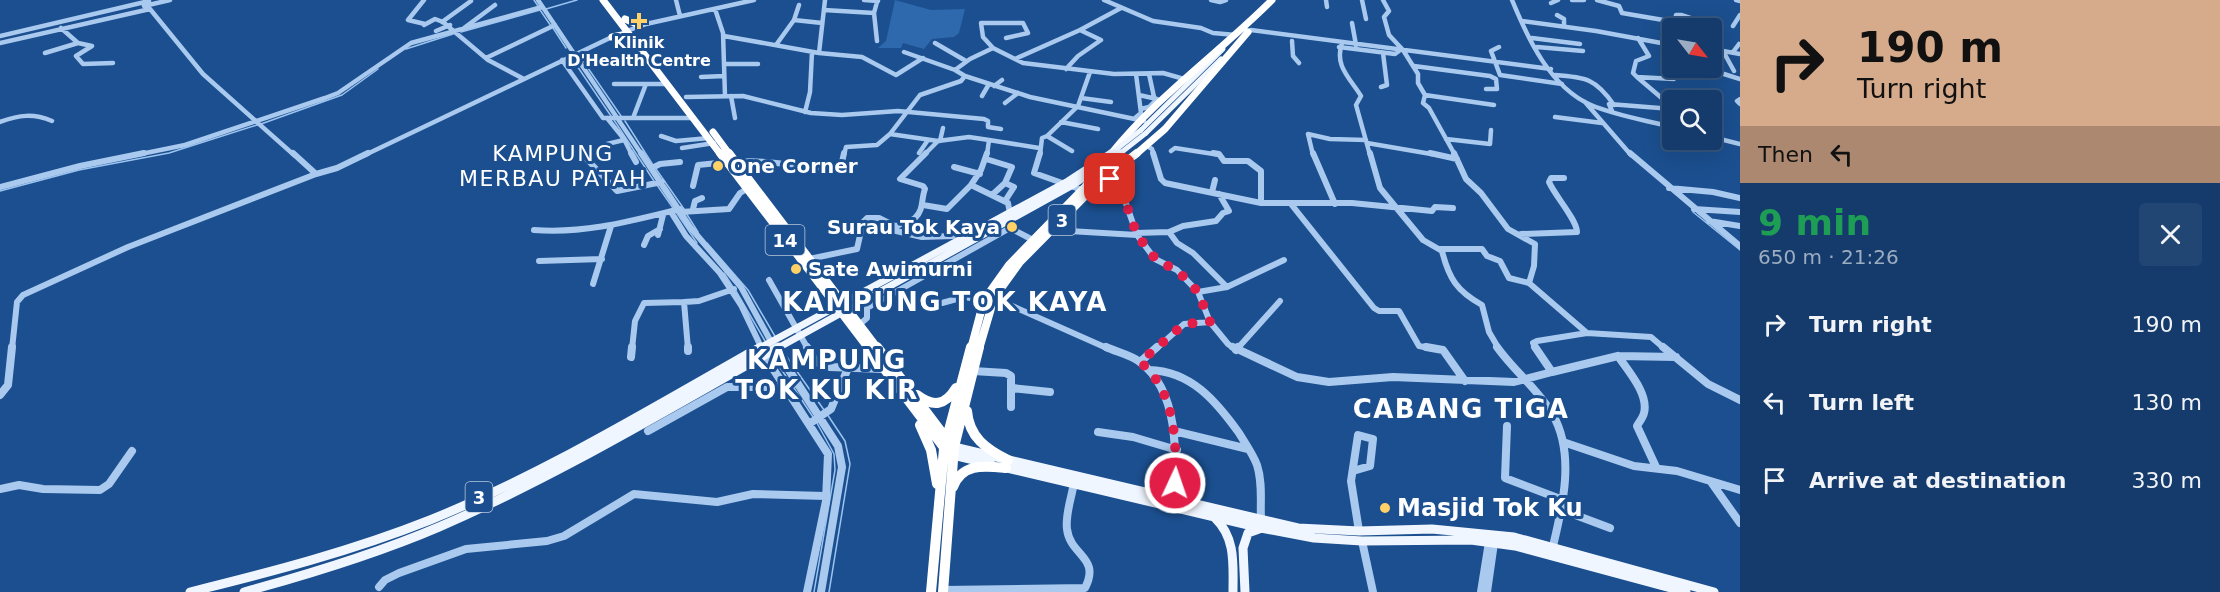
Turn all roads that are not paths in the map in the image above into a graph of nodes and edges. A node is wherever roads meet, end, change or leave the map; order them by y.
1 (152, 0) edge
2 (170, 0) edge
3 (424, 0) edge
4 (538, 0) edge
5 (603, 0) edge
6 (610, 0) edge
7 (676, 0) edge
8 (754, 0) edge
9 (825, 0) edge
10 (864, 0) edge
11 (1104, 0) edge
12 (1211, 0) edge
13 (1226, 0) edge
14 (1272, 0) edge
15 (1279, 0) edge
16 (1326, 0) edge
17 (1362, 0) edge
18 (1383, 0) edge
19 (1512, 0) edge
20 (1558, 0) edge
21 (1572, 0) edge
22 (1584, 0) edge
23 (1598, 0) edge
24 (471, 1) edge
25 (878, 1) edge
26 (161, 2) junction
27 (1551, 3) dead end
28 (799, 4) dead end
29 (495, 5) dead end
30 (148, 6) junction
31 (542, 7) junction
32 (1327, 7) dead end
33 (1121, 8) junction
34 (715, 9) junction
35 (824, 10) junction
36 (874, 13) junction
37 (1557, 15) dead end
38 (1740, 15) edge
39 (680, 16) junction
40 (1676, 18) edge
41 (1689, 18) edge
42 (1366, 19) dead end
43 (794, 20) junction
44 (1662, 20) edge
45 (1522, 21) junction
46 (442, 22) junction
47 (822, 23) junction
48 (1352, 23) dead end
49 (450, 25) junction
50 (555, 25) junction
51 (632, 25) junction
52 (1564, 26) junction
53 (1733, 26) dead end
54 (60, 27) junction
55 (460, 29) junction
56 (1080, 30) junction
57 (436, 31) dead end
58 (1244, 34) junction
59 (612, 35) junction
60 (724, 36) junction
61 (635, 38) junction
62 (1006, 38) dead end
63 (1532, 38) junction
64 (1638, 38) junction
65 (0, 40) edge
66 (877, 41) dead end
67 (1292, 41) junction
68 (78, 43) junction
69 (935, 43) dead end
70 (1662, 43) edge
71 (1580, 44) dead end
72 (1739, 44) edge
73 (777, 45) junction
74 (1342, 45) junction
75 (1356, 45) junction
76 (1499, 47) dead end
77 (1537, 47) junction
78 (993, 48) junction
79 (1401, 50) junction
80 (904, 51) dead end
81 (1583, 51) dead end
82 (1723, 51) joint
83 (813, 52) junction
84 (1733, 52) junction
85 (45, 53) dead end
86 (819, 53) junction
87 (1383, 53) junction
88 (574, 54) junction
89 (1740, 54) edge
90 (486, 58) junction
91 (923, 58) junction
92 (1015, 59) junction
93 (562, 60) junction
94 (966, 61) junction
95 (1493, 61) junction
96 (113, 63) dead end
97 (1299, 63) dead end
98 (724, 64) junction
99 (758, 64) dead end
100 (1414, 66) junction
101 (1066, 69) junction
102 (1551, 69) junction
103 (955, 70) junction
104 (1734, 70) dead end
105 (1090, 72) junction
106 (1136, 74) junction
107 (1149, 74) junction
108 (1724, 74) dead end
109 (1555, 75) junction
110 (724, 76) junction
111 (965, 76) junction
112 (701, 77) dead end
113 (1637, 77) junction
114 (522, 78) junction
115 (1674, 79) dead end
116 (1740, 79) edge
117 (1002, 80) dead end
118 (1191, 80) junction
119 (614, 84) dead end
120 (646, 84) junction
121 (668, 84) junction
122 (1562, 84) junction
123 (992, 85) junction
124 (1381, 87) dead end
125 (1486, 89) dead end
126 (594, 92) junction
127 (1018, 93) junction
128 (1425, 95) junction
129 (728, 96) junction
130 (982, 96) dead end
131 (1139, 96) junction
132 (686, 97) junction
133 (1154, 97) junction
134 (1081, 98) junction
135 (1662, 98) edge
136 (1111, 102) dead end
137 (1586, 102) junction
138 (1005, 103) dead end
139 (1494, 105) dead end
140 (1614, 105) junction
141 (1077, 106) junction
142 (1662, 108) edge
143 (1141, 109) junction
144 (1612, 111) junction
145 (805, 112) junction
146 (906, 112) junction
147 (1555, 117) dead end
148 (608, 118) junction
149 (633, 118) junction
150 (694, 118) junction
151 (735, 118) dead end
152 (617, 119) junction
153 (1140, 119) junction
154 (1174, 119) junction
155 (52, 121) dead end
156 (254, 121) junction
157 (0, 122) edge
158 (1061, 122) junction
159 (1602, 123) junction
160 (1662, 124) edge
161 (943, 128) dead end
162 (1001, 129) dead end
163 (1098, 129) dead end
164 (1491, 130) dead end
165 (890, 134) junction
166 (661, 136) dead end
167 (1047, 136) junction
168 (1722, 138) edge
169 (627, 139) junction
170 (1446, 139) junction
171 (711, 140) junction
172 (928, 140) junction
173 (989, 140) junction
174 (939, 141) junction
175 (1366, 141) junction
176 (1740, 144) edge
177 (1146, 146) junction
178 (682, 148) dead end
179 (1039, 148) junction
180 (607, 150) dead end
181 (635, 150) junction
182 (1072, 151) dead end
183 (1171, 151) dead end
184 (919, 153) dead end
185 (583, 155) dead end
186 (986, 159) junction
187 (1453, 159) junction
188 (636, 162) dead end
189 (680, 162) dead end
190 (732, 162) junction
191 (654, 167) junction
192 (954, 167) dead end
193 (316, 174) junction
194 (980, 174) junction
195 (1105, 177) junction
196 (1564, 178) dead end
197 (1215, 180) dead end
198 (658, 183) junction
199 (1005, 183) junction
200 (971, 185) junction
201 (693, 186) dead end
202 (748, 186) junction
203 (0, 188) edge
204 (1669, 188) junction
205 (1082, 190) junction
206 (1212, 192) junction
207 (1219, 194) junction
208 (992, 195) junction
209 (702, 198) dead end
210 (1740, 198) edge
211 (1005, 201) junction
212 (1261, 203) junction
213 (1291, 204) junction
214 (1335, 204) junction
215 (923, 205) junction
216 (1397, 207) junction
217 (1453, 207) dead end
218 (1694, 209) junction
219 (681, 211) junction
220 (773, 211) junction
221 (1740, 212) edge
222 (663, 215) junction
223 (1708, 221) junction
224 (1740, 225) edge
225 (611, 226) junction
226 (895, 226) junction
227 (1010, 228) junction
228 (534, 230) dead end
229 (777, 230) junction
230 (1052, 230) junction
231 (1169, 232) junction
232 (1136, 234) junction
233 (1520, 234) junction
234 (953, 236) dead end
235 (1033, 240) junction
236 (644, 245) dead end
237 (1740, 246) edge
238 (1440, 249) junction
239 (602, 259) junction
240 (809, 259) junction
241 (1284, 260) dead end
242 (539, 261) dead end
243 (769, 280) dead end
244 (1529, 283) junction
245 (593, 284) dead end
246 (1227, 287) junction
247 (736, 289) junction
248 (1198, 292) junction
249 (994, 298) junction
250 (984, 300) junction
251 (1280, 301) dead end
252 (684, 302) junction
253 (942, 303) dead end
254 (1210, 322) junction
255 (859, 325) junction
256 (1587, 333) junction
257 (1236, 350) junction
258 (688, 351) dead end
259 (1618, 356) junction
260 (631, 357) dead end
261 (1677, 357) junction
262 (751, 358) junction
263 (1140, 362) junction
264 (848, 368) junction
265 (882, 369) junction
266 (1149, 370) junction
267 (973, 371) junction
268 (1552, 372) junction
269 (962, 376) junction
270 (900, 379) junction
271 (1524, 380) junction
272 (1465, 381) junction
273 (792, 385) junction
274 (1012, 388) junction
275 (1050, 392) dead end
276 (968, 394) junction
277 (0, 395) edge
278 (1740, 400) edge
279 (1011, 407) dead end
280 (912, 408) junction
281 (815, 421) junction
282 (1507, 426) dead end
283 (648, 431) dead end
284 (1174, 431) junction
285 (1098, 432) dead end
286 (1563, 442) junction
287 (949, 447) junction
288 (1248, 449) junction
289 (1177, 450) junction
290 (132, 451) dead end
291 (1007, 464) junction
292 (1656, 467) junction
293 (1353, 471) junction
294 (1074, 482) junction
295 (1710, 482) junction
296 (0, 489) edge
297 (1740, 490) edge
298 (825, 496) junction
299 (1174, 499) junction
300 (1563, 500) junction
301 (948, 508) junction
302 (1562, 510) junction
303 (1213, 517) junction
304 (938, 519) junction
305 (1740, 523) edge
306 (1261, 524) junction
307 (1610, 528) dead end
308 (1361, 536) junction
309 (1492, 543) junction
310 (1553, 546) junction
311 (379, 586) dead end
312 (939, 591) edge
313 (190, 592) edge
314 (244, 592) edge
315 (807, 592) edge
316 (821, 592) edge
317 (1234, 592) edge
318 (1245, 592) edge
319 (1373, 592) edge
320 (1481, 592) edge
321 (1487, 592) edge
322 (1686, 592) edge
323 (1714, 592) edge

1 - 30 street
2 - 26 street
3 - 46 street
4 - 31 street
5 - 51 highway, 14
6 - 51 highway, 14
7 - 39 street
8 - 34 street
9 - 35 street
10 - 25 street
11 - 33 street
12 - 13 street
14 - 58 highway, 3
15 - 58 highway, 3
16 - 32 street
17 - 42 street
18 - 79 street
19 - 45 street
20 - 27 street
21 - 22 street
23 - 44 street
24 - 46 street
25 - 36 street
26 - 30 street
26 - 54 street
28 - 43 street
29 - 55 street
30 - 54 street
30 - 65 street
30 - 156 street
31 - 50 street
31 - 55 street
33 - 56 street
33 - 58 street
34 - 39 street
34 - 60 street
35 - 36 street
35 - 47 street
36 - 66 street
37 - 52 street
38 - 53 street
39 - 51 street
40 - 41 street
43 - 47 street
43 - 73 street
45 - 52 street
45 - 63 street
46 - 49 street
47 - 86 street
48 - 75 street
49 - 55 street
49 - 57 street
50 - 88 street
50 - 90 street
51 - 59 highway
51 - 61 highway, 14
51 - 61 highway
52 - 64 street
54 - 65 street
54 - 68 street
55 - 90 street
55 - 156 street
56 - 92 street
56 - 101 street
58 - 67 street
58 - 74 street
58 - 118 highway, 3
58 - 118 main road, 3
58 - 154 highway, 3
59 - 61 highway
59 - 88 street
60 - 73 street
60 - 98 street
61 - 121 highway, 14
61 - 132 highway, 14
62 - 78 street
63 - 71 street
63 - 77 street
64 - 70 street
64 - 113 street
67 - 74 street
67 - 97 street
68 - 85 street
68 - 96 street
69 - 94 street
72 - 84 street
73 - 83 street
74 - 75 street
74 - 87 street
74 - 175 street
75 - 79 street
76 - 95 street
77 - 81 street
77 - 102 street
78 - 92 street
78 - 94 street
79 - 87 street
79 - 95 street
79 - 100 street
80 - 91 street
82 - 84 street
82 - 104 street
83 - 86 street
83 - 145 street
84 - 89 street
86 - 91 street
87 - 124 street
88 - 93 street
88 - 126 street
90 - 114 street
91 - 103 street
92 - 101 street
93 - 114 street
93 - 126 street
94 - 103 street
95 - 102 street
95 - 122 street
98 - 99 street
98 - 110 street
100 - 125 street
100 - 128 street
101 - 105 street
102 - 109 street
103 - 111 street
105 - 106 street
105 - 134 street
106 - 107 street
106 - 131 street
107 - 118 street
107 - 133 street
108 - 116 street
109 - 122 street
109 - 140 street
110 - 112 street
110 - 129 street
111 - 123 street
111 - 146 street
113 - 115 street
113 - 135 street
114 - 193 street
117 - 123 street
118 - 153 highway, 3
118 - 262 main road, 3, bridge
119 - 120 street
120 - 121 street
120 - 149 street
121 - 150 highway, 14
122 - 137 street
123 - 127 street
123 - 130 street
126 - 148 street
126 - 152 street
127 - 138 street
127 - 141 street
128 - 139 street
128 - 170 street
129 - 132 street
129 - 145 street
129 - 151 street
131 - 133 street
131 - 143 street
132 - 190 highway, 14
133 - 143 street
134 - 136 street
134 - 141 street
137 - 144 street
137 - 159 street
140 - 142 street
140 - 144 street
141 - 153 street
141 - 158 street
143 - 153 street
144 - 160 street
145 - 146 street
146 - 162 street
146 - 165 street
147 - 159 street
148 - 152 street
148 - 169 street
149 - 150 street
149 - 152 street
150 - 171 highway, 14
152 - 169 street
153 - 154 highway
153 - 205 highway, 3
154 - 177 highway, 3
155 - 157 street
156 - 193 street
156 - 203 street
158 - 163 street
158 - 167 street
159 - 204 street
161 - 174 street
164 - 170 street
165 - 172 street
165 - 190 street
166 - 171 street
167 - 179 street
167 - 182 street
168 - 176 street
169 - 180 street
169 - 181 street
170 - 187 street
171 - 178 street
171 - 190 highway, 14
172 - 174 street
172 - 184 street
173 - 174 street
173 - 179 street
173 - 186 street
174 - 215 street
175 - 187 street
175 - 214 street
175 - 216 street
177 - 195 highway, 3
177 - 206 street
179 - 205 street
181 - 188 street
181 - 191 street
183 - 212 street
185 - 198 street
186 - 194 street
186 - 199 street
187 - 233 street
189 - 191 street
190 - 201 street
190 - 202 highway, 14
191 - 198 street
192 - 194 street
193 - 277 street
194 - 200 street
195 - 230 highway, 3
195 - 232 street
196 - 233 street
197 - 206 street
198 - 219 street
199 - 208 street
199 - 211 street
200 - 208 street
200 - 215 street
202 - 219 street
202 - 220 highway, 14
202 - 229 highway, 14
204 - 210 street
204 - 218 street
205 - 235 highway, 3
206 - 207 street
207 - 212 street
207 - 231 street
208 - 211 street
209 - 219 street
211 - 227 street
212 - 213 street
213 - 214 street
213 - 272 street
214 - 216 street
215 - 226 street
216 - 217 street
216 - 238 street
218 - 221 street
218 - 223 street
219 - 222 street
219 - 247 street
220 - 229 highway
220 - 240 highway, 14
222 - 225 street
222 - 236 street
223 - 224 street
223 - 237 street
225 - 228 street
225 - 239 street
226 - 234 street
226 - 240 street
227 - 235 street
227 - 255 street
229 - 265 highway, 14
230 - 232 street
230 - 249 highway, 3
231 - 232 street
231 - 246 street
232 - 248 street
233 - 244 street
235 - 250 highway, 3
238 - 244 street
238 - 271 street
239 - 242 street
239 - 245 street
240 - 255 highway, 14
241 - 246 street
243 - 264 street
244 - 256 street
246 - 248 street
247 - 252 street
247 - 273 street
247 - 273 street
248 - 254 street
249 - 263 street
249 - 267 highway, 3
250 - 253 street
250 - 269 highway, 3
251 - 257 street
252 - 258 street
252 - 260 street
254 - 257 street
254 - 263 street
255 - 270 highway, 14
256 - 261 street
256 - 268 street
257 - 272 street
259 - 261 street
259 - 268 street
259 - 292 street
261 - 278 street
262 - 313 main road, 3
262 - 314 main road
263 - 266 street
264 - 265 street
264 - 281 street
265 - 280 highway, 14
266 - 284 street
266 - 288 street
267 - 274 street
267 - 276 highway, 3
268 - 271 street
269 - 270 highway
269 - 287 highway, 3
270 - 287 highway, 14
271 - 272 street
271 - 286 street
273 - 281 street
273 - 281 street
273 - 283 street
274 - 275 street
274 - 279 street
276 - 287 highway, 3
276 - 291 highway
280 - 287 highway, 14
280 - 304 highway
281 - 298 street
281 - 316 street
282 - 300 street
284 - 288 street
284 - 289 street
285 - 289 street
286 - 292 street
286 - 300 street
287 - 291 main road
287 - 301 highway, 3
287 - 304 highway, 3
288 - 306 street
289 - 299 street
290 - 296 street
291 - 294 main road
291 - 299 main road
291 - 301 highway
292 - 295 street
293 - 293 street
293 - 308 street
294 - 303 main road
294 - 312 street
295 - 297 street
295 - 305 street
298 - 311 street
298 - 315 street
299 - 306 main road
300 - 302 street
301 - 312 highway, 3
302 - 307 street
302 - 310 street
303 - 306 main road
303 - 317 main road
304 - 312 highway, 3
306 - 308 main road
306 - 318 main road
308 - 309 main road
308 - 310 main road
308 - 319 street
309 - 320 street
309 - 321 street
309 - 322 main road
310 - 323 main road

